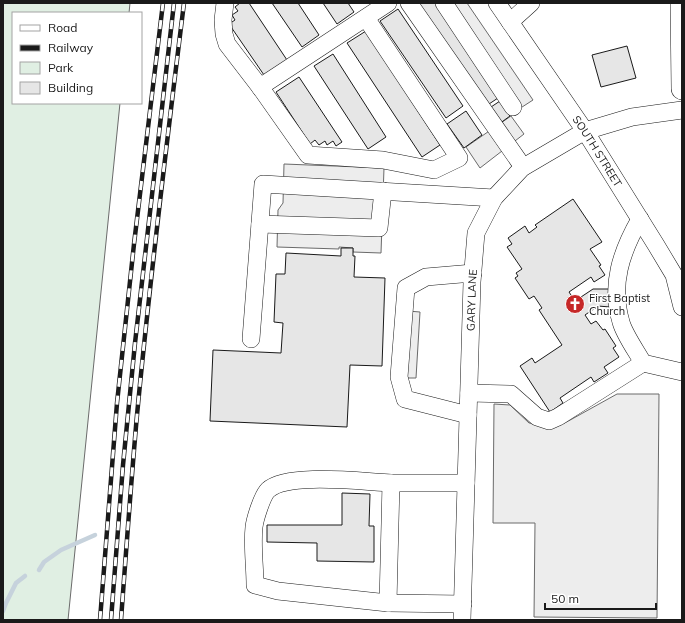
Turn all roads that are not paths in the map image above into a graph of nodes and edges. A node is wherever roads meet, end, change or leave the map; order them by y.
1 (225, 3) edge
2 (388, 3) edge
3 (409, 3) edge
4 (444, 3) edge
5 (497, 3) edge
6 (531, 3) edge
7 (681, 3) edge
8 (366, 18) junction
9 (510, 22) junction
10 (260, 87) junction
11 (682, 89) edge
12 (513, 107) dead end
13 (682, 110) edge
14 (585, 131) junction
15 (523, 167) junction
16 (383, 192) junction
17 (494, 198) junction
18 (640, 219) junction
19 (260, 224) junction
20 (473, 273) junction
21 (682, 307) edge
22 (251, 339) dead end
23 (644, 363) junction
24 (682, 372) edge
25 (469, 393) junction
26 (468, 415) junction
27 (391, 483) junction
28 (466, 483) junction
29 (388, 603) junction
30 (462, 612) edge

1 - 10 street
2 - 8 street
3 - 15 street
4 - 12 street
5 - 9 street, SOUTH STREET
6 - 9 street
7 - 11 main road
8 - 10 street
8 - 10 street
9 - 14 street, SOUTH STREET
13 - 14 street, GARY LANE
14 - 15 street, GARY LANE
14 - 18 street, SOUTH STREET
15 - 17 street, GARY LANE
16 - 17 street
16 - 19 street
16 - 19 street
17 - 20 street, GARY LANE
18 - 21 street, SOUTH STREET
18 - 23 street
19 - 22 street
20 - 25 street, GARY LANE
20 - 26 street
23 - 24 street
23 - 25 street
25 - 26 street, GARY LANE
26 - 28 street, GARY LANE
27 - 28 street
27 - 29 street
27 - 29 street
28 - 30 street, GARY LANE
29 - 30 street

